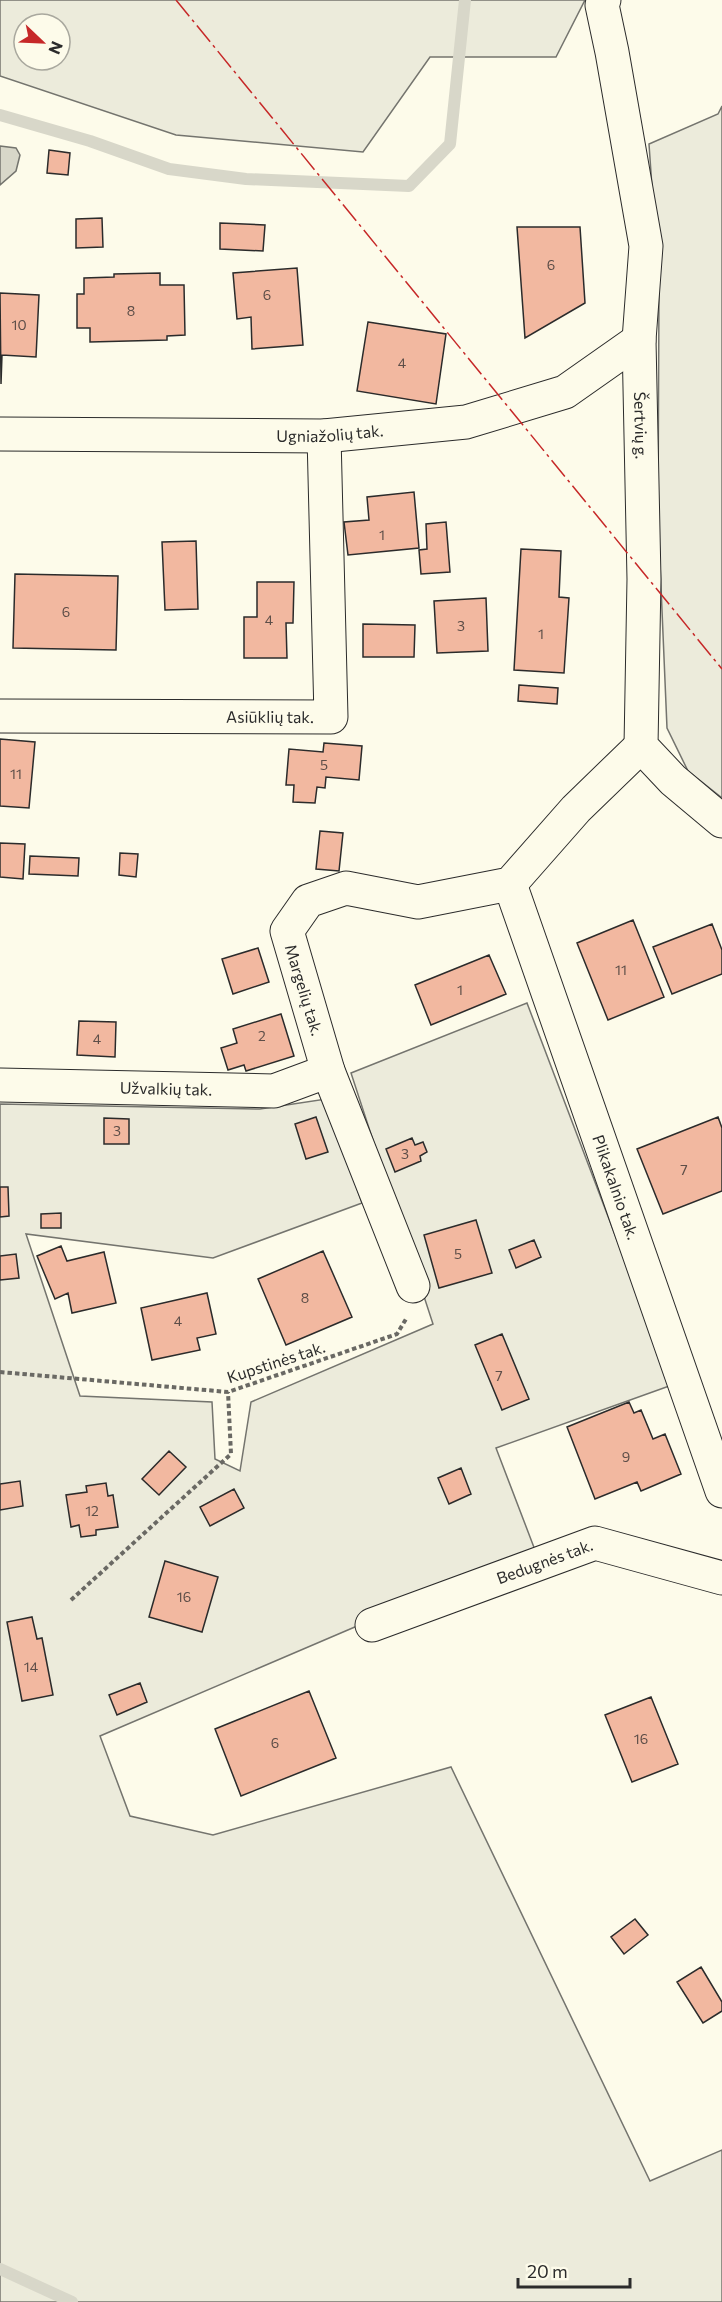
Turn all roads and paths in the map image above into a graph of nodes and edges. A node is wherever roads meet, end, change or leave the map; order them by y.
1 (604, 0) edge
2 (639, 340) junction
3 (0, 434) edge
4 (324, 436) junction
5 (0, 716) edge
6 (641, 746) junction
7 (722, 821) edge
8 (510, 884) junction
9 (328, 1071) junction
10 (0, 1085) edge
11 (413, 1286) joint
12 (0, 1372) edge
13 (228, 1392) junction
14 (722, 1491) edge
15 (722, 1578) edge
16 (71, 1600) dead end
17 (372, 1625) dead end

1 - 2 street, Šertvių g.
2 - 4 street, Ugniažolių tak.
2 - 6 street, Šertvių g.
3 - 4 street, Ugniažolių tak.
4 - 5 street, Asiūklių tak.
6 - 7 street
6 - 8 street
8 - 9 street, Margelių tak.
8 - 14 street, Plikakalnio tak.
9 - 10 street, Užvalkių tak.
9 - 11 street, Margelių tak.
11 - 13 path, Kupstinės tak.
12 - 13 path, Kupstinės tak.
13 - 16 path
15 - 17 street, Bedugnės tak.

